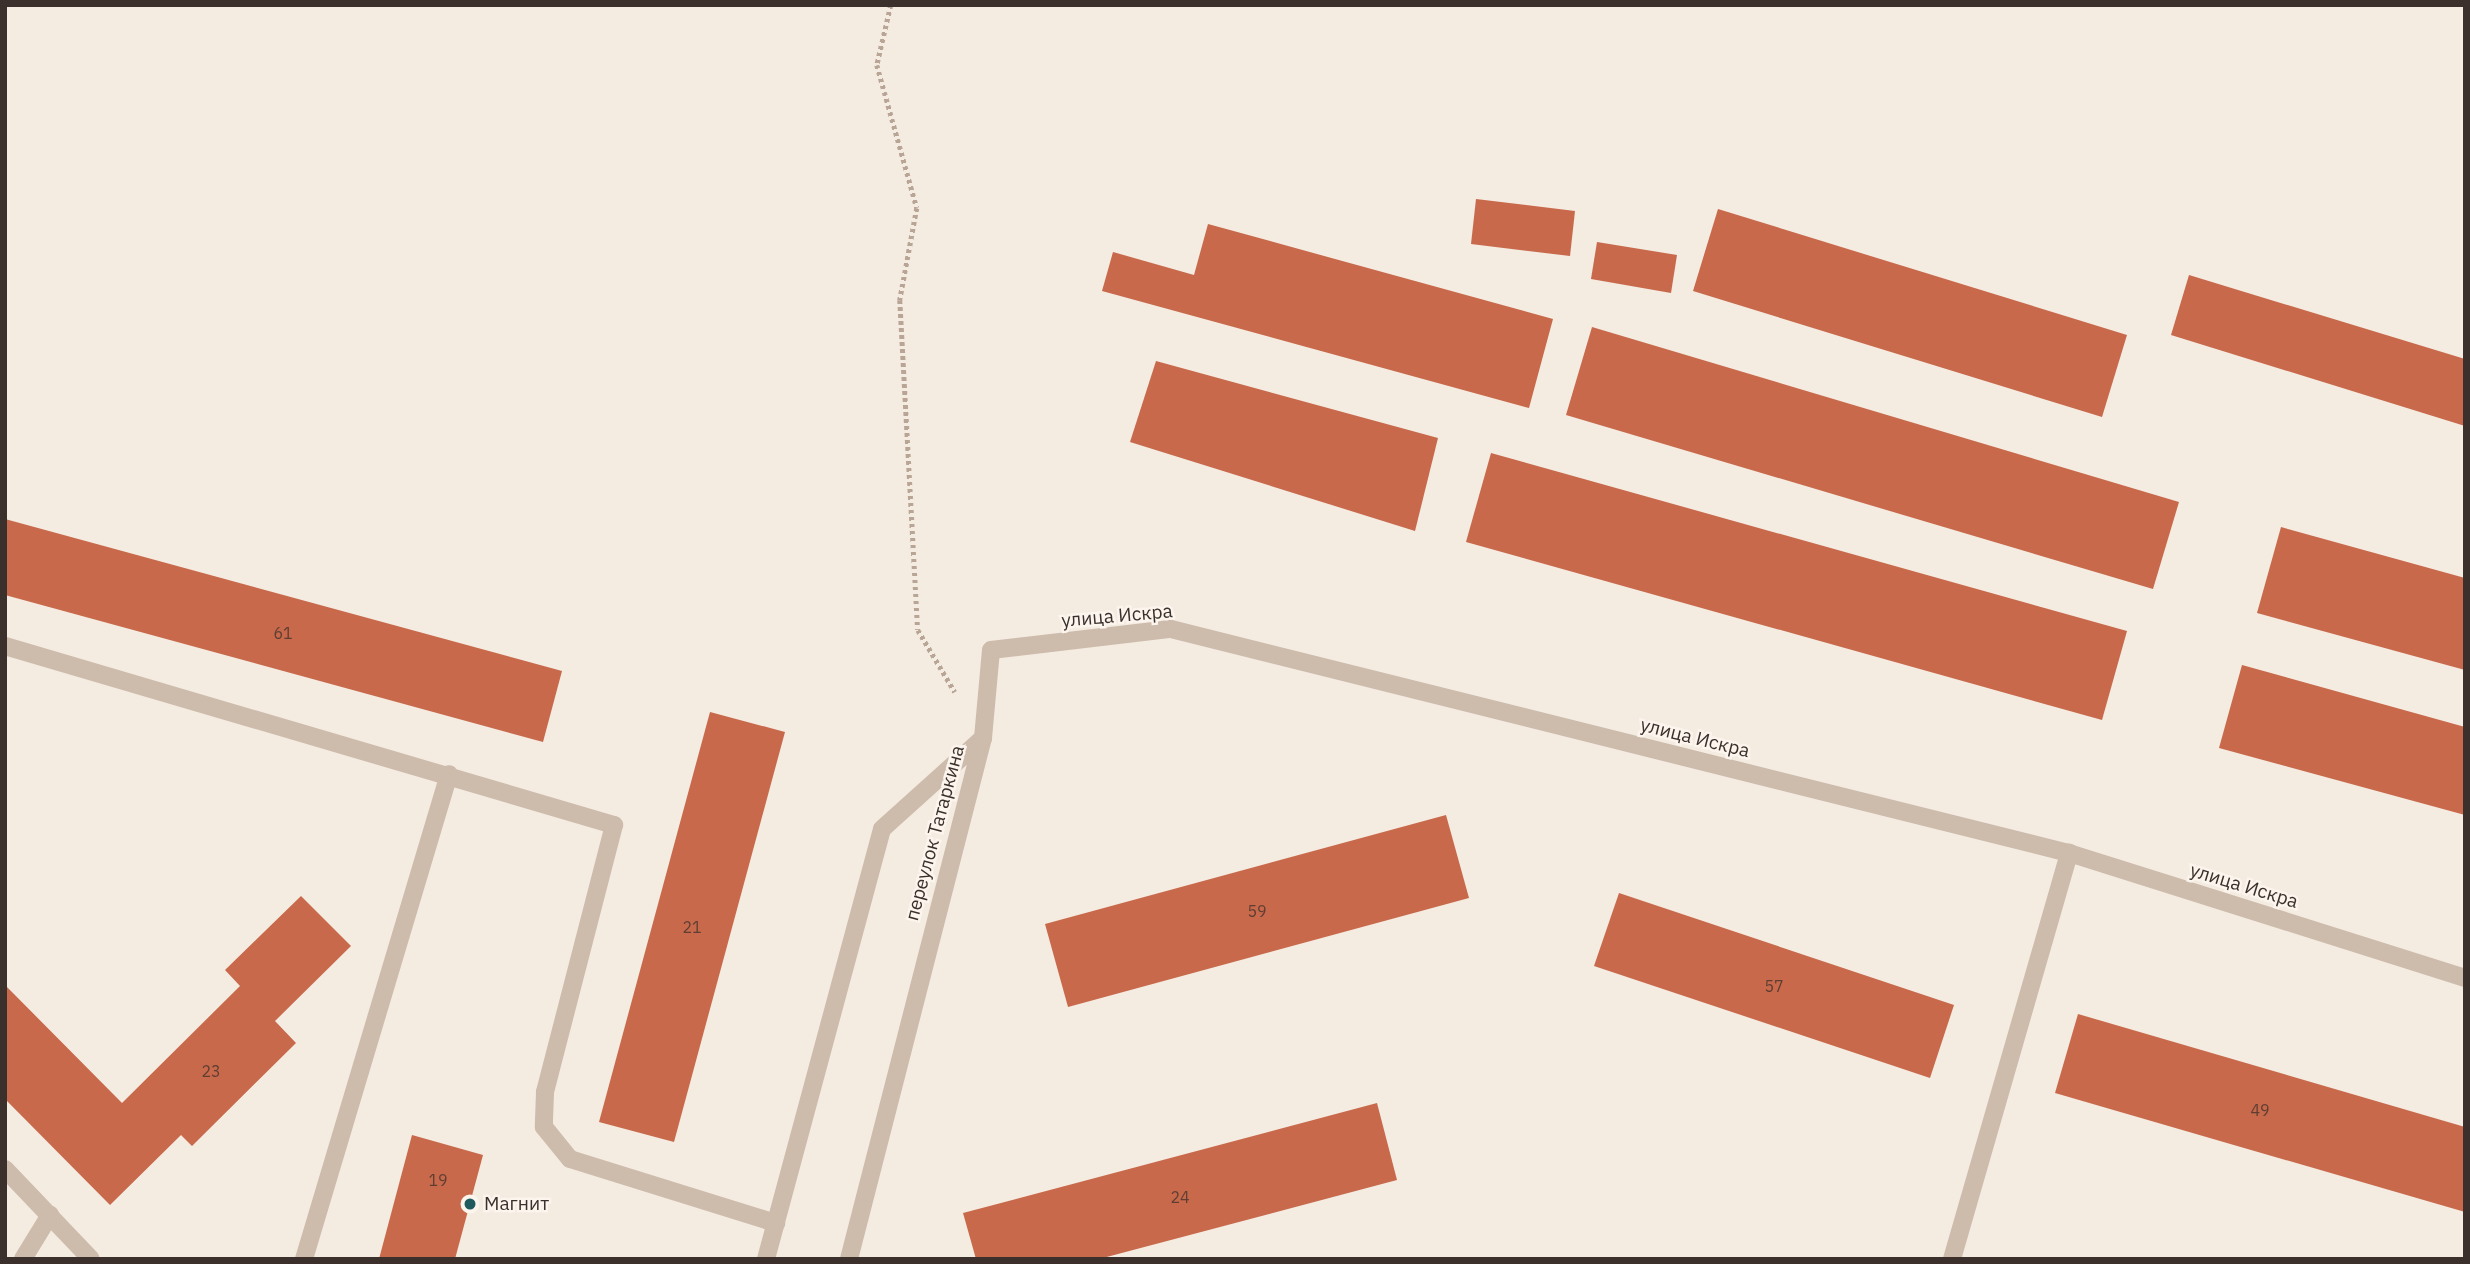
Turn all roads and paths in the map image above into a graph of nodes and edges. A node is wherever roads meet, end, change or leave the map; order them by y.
1 (891, 5) edge
2 (5, 646) edge
3 (983, 738) junction
4 (449, 774) junction
5 (2069, 853) junction
6 (2465, 978) edge
7 (5, 1170) edge
8 (50, 1215) junction
9 (776, 1223) junction
10 (23, 1259) edge
11 (92, 1259) edge
12 (304, 1259) edge
13 (766, 1259) edge
14 (849, 1259) edge
15 (1952, 1259) edge

1 - 3 path
2 - 4 street
3 - 5 street, улица Искра
3 - 9 street, переулок Татаркина
3 - 14 street, переулок Татаркина
4 - 9 street
4 - 12 street
5 - 6 street, улица Искра
5 - 15 street
7 - 8 street
8 - 10 street
8 - 11 street
9 - 13 street, переулок Татаркина

